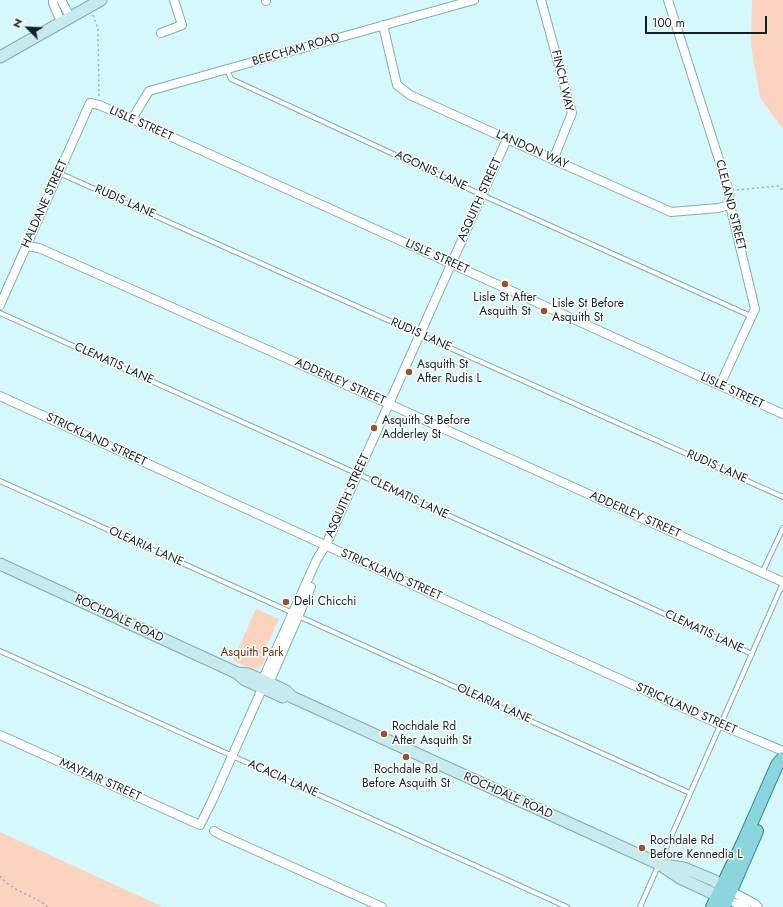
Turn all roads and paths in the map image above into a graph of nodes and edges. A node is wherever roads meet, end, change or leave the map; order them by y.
1 (52, 0) edge
2 (61, 0) edge
3 (101, 0) edge
4 (174, 0) edge
5 (474, 0) edge
6 (541, 0) edge
7 (668, 0) edge
8 (89, 6) junction
9 (66, 20) junction
10 (383, 25) junction
11 (161, 33) dead end
12 (0, 57) edge
13 (227, 69) junction
14 (90, 103) junction
15 (132, 119) junction
16 (507, 139) junction
17 (553, 160) junction
18 (58, 173) junction
19 (783, 190) edge
20 (729, 191) junction
21 (482, 195) junction
22 (730, 205) junction
23 (27, 246) junction
24 (451, 263) junction
25 (0, 305) edge
26 (0, 313) edge
27 (751, 316) junction
28 (420, 334) junction
29 (720, 385) junction
30 (0, 396) edge
31 (390, 404) junction
32 (783, 414) edge
33 (358, 474) junction
34 (0, 481) edge
35 (783, 497) edge
36 (783, 528) edge
37 (326, 545) junction
38 (0, 564) edge
39 (762, 573) junction
40 (783, 582) edge
41 (295, 614) junction
42 (0, 651) edge
43 (752, 654) junction
44 (264, 684) junction
45 (721, 725) junction
46 (0, 735) edge
47 (783, 751) edge
48 (232, 756) junction
49 (783, 758) edge
50 (783, 770) edge
51 (690, 793) junction
52 (200, 825) joint
53 (214, 831) dead end
54 (659, 864) junction
55 (0, 876) edge
56 (724, 896) edge
57 (48, 907) edge
58 (382, 907) edge
59 (567, 907) edge
60 (640, 907) edge
61 (712, 907) edge
62 (746, 907) edge
63 (758, 907) edge

1 - 9 street
2 - 9 street
3 - 8 main road
4 - 11 street
5 - 10 street, BEECHAM ROAD
6 - 17 street, FINCH WAY
7 - 20 street, CLELAND STREET
8 - 9 main road
8 - 14 path
9 - 12 main road
10 - 13 street, BEECHAM ROAD
10 - 16 street, LANDON WAY
13 - 15 street, BEECHAM ROAD
13 - 21 lane, AGONIS LANE
14 - 15 street, LISLE STREET
14 - 18 street, HALDANE STREET
15 - 24 street, LISLE STREET
16 - 17 street, LANDON WAY
16 - 21 street, ASQUITH STREET
17 - 22 street, LANDON WAY
18 - 23 street, HALDANE STREET
18 - 28 lane, RUDIS LANE
19 - 20 path
20 - 22 street, CLELAND STREET
21 - 24 street, ASQUITH STREET
21 - 27 lane, AGONIS LANE
22 - 27 street, CLELAND STREET
23 - 25 street, HALDANE STREET
23 - 31 street, ADDERLEY STREET
24 - 28 street, ASQUITH STREET
24 - 29 street, LISLE STREET
26 - 33 lane, CLEMATIS LANE
27 - 29 street, CLELAND STREET
28 - 31 street, ASQUITH STREET
28 - 35 lane, RUDIS LANE
29 - 32 street, LISLE STREET
30 - 37 street, STRICKLAND STREET
31 - 33 street, ASQUITH STREET
31 - 39 street, ADDERLEY STREET
33 - 37 street, ASQUITH STREET
33 - 43 lane, CLEMATIS LANE
34 - 41 lane, OLEARIA LANE
36 - 39 lane
37 - 41 street, ASQUITH STREET
37 - 45 street, STRICKLAND STREET
38 - 44 main road, ROCHDALE ROAD
39 - 40 street, ADDERLEY STREET
40 - 43 lane
41 - 44 street, ASQUITH STREET
41 - 51 lane, OLEARIA LANE
42 - 48 lane, ACACIA LANE
43 - 45 lane
44 - 48 street, ASQUITH STREET
44 - 54 main road, ROCHDALE ROAD
45 - 47 street, STRICKLAND STREET
45 - 51 lane
46 - 52 street, MAYFAIR STREET
48 - 52 street, ASQUITH STREET
48 - 59 lane, ACACIA LANE
49 - 56 main road
50 - 56 main road
51 - 54 lane
53 - 58 street
54 - 56 main road, ROCHDALE ROAD
54 - 60 lane
55 - 57 path
56 - 61 main road
56 - 62 street
56 - 63 street

